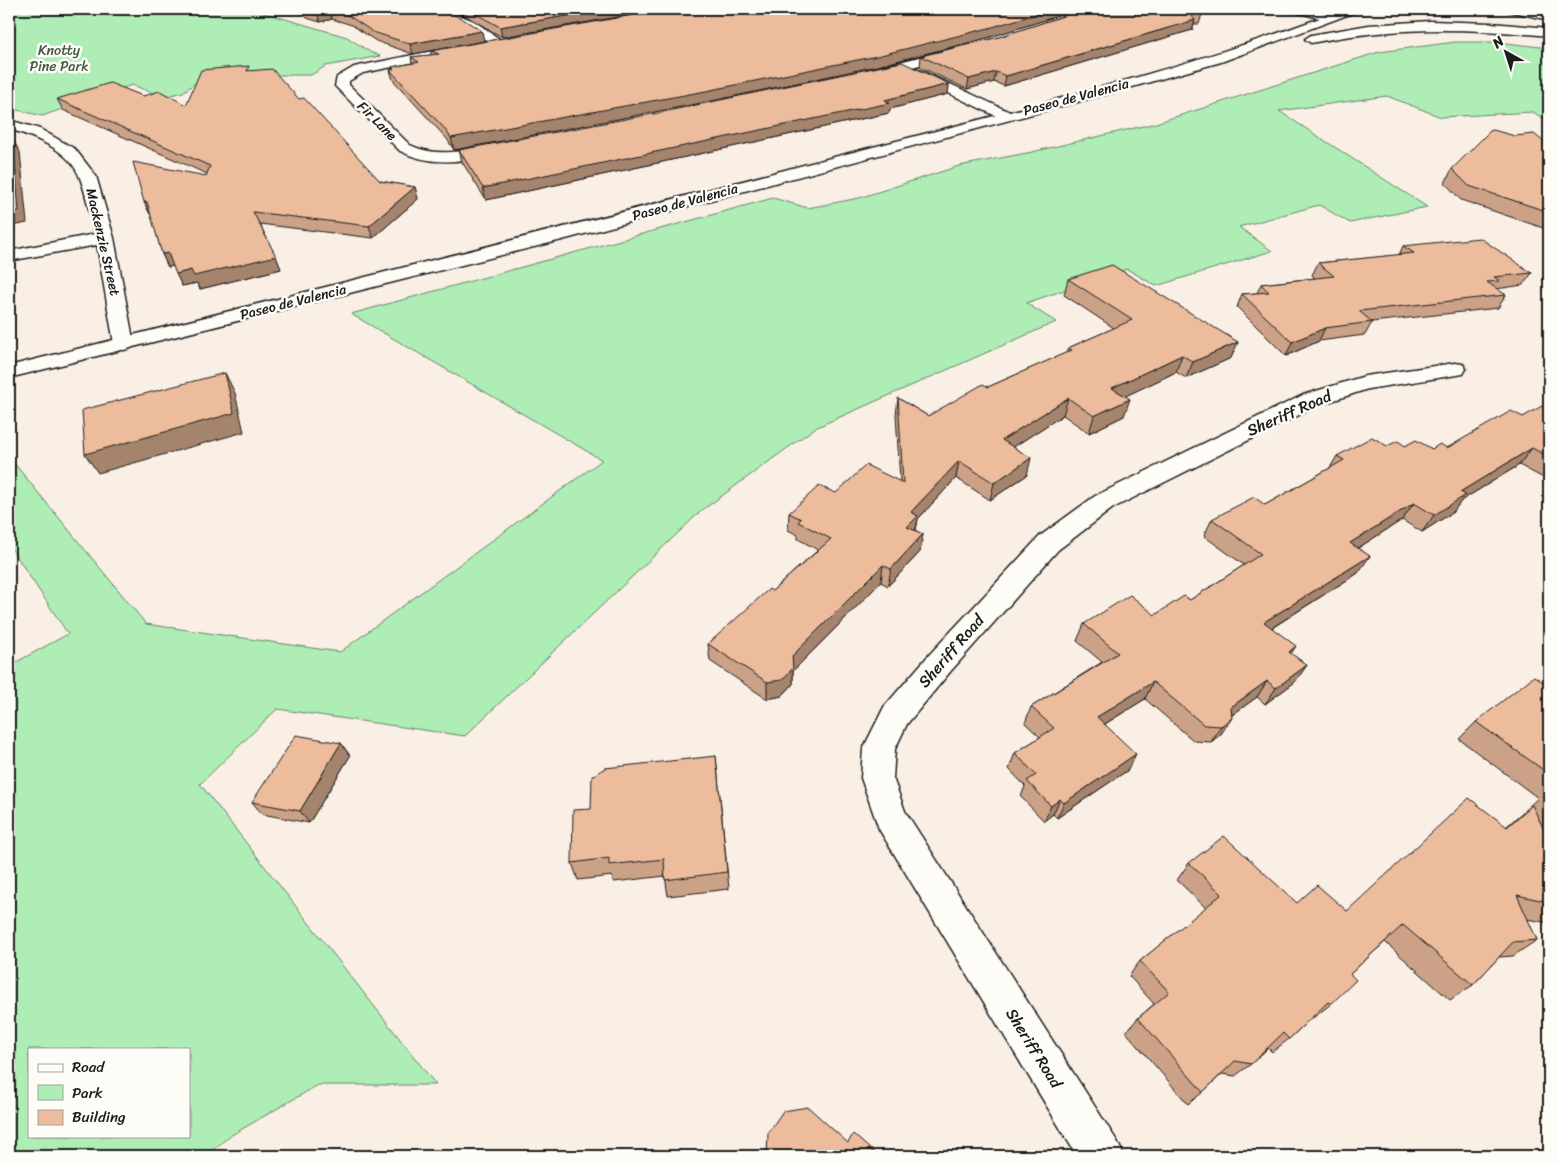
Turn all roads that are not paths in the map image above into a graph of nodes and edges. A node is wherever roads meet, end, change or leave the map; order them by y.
1 (434, 9) edge
2 (1296, 9) edge
3 (1354, 9) edge
4 (1512, 9) edge
5 (1549, 17) edge
6 (1331, 18) junction
7 (1549, 32) edge
8 (480, 46) edge
9 (966, 49) edge
10 (461, 50) edge
11 (1216, 59) junction
12 (904, 66) junction
13 (859, 76) edge
14 (1007, 116) junction
15 (9, 124) edge
16 (508, 147) edge
17 (105, 238) junction
18 (9, 256) edge
19 (124, 344) junction
20 (1455, 369) dead end
21 (9, 372) edge
22 (1102, 1156) edge

1 - 8 street
2 - 6 street
3 - 6 street, Paseo de Valencia
4 - 5 street
6 - 11 street, Paseo de Valencia
7 - 11 street
9 - 12 street
10 - 16 street, Fir Lane
11 - 14 street, Paseo de Valencia
12 - 13 street
12 - 14 street
14 - 19 street, Paseo de Valencia
15 - 17 street, Mackenzie Street
17 - 18 street
17 - 19 street, Mackenzie Street
19 - 21 street, Paseo de Valencia
20 - 22 street, Sheriff Road

